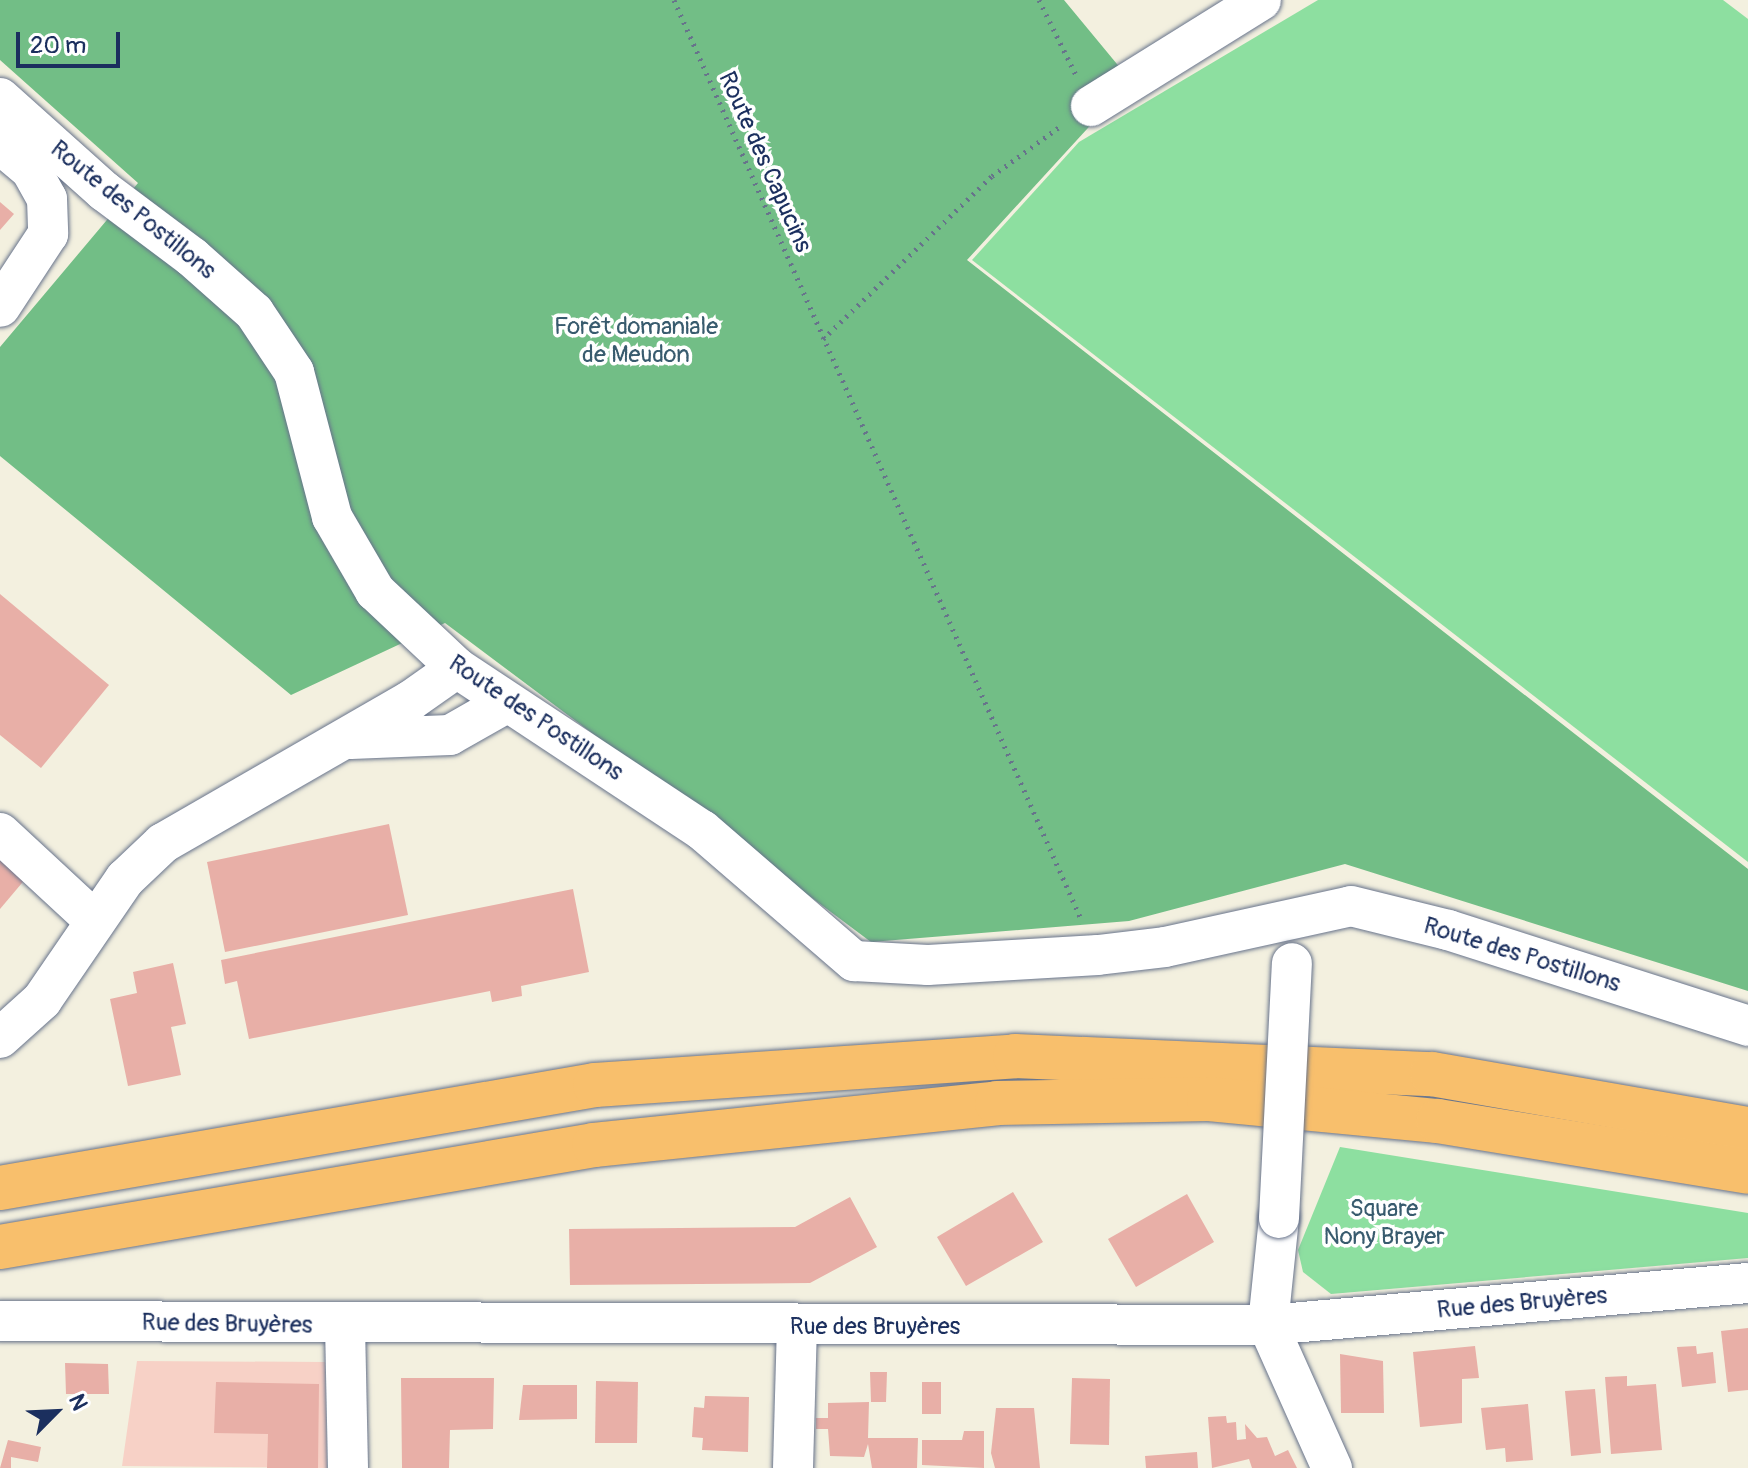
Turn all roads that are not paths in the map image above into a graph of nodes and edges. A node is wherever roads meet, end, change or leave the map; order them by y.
1 (1261, 0) edge
2 (0, 98) edge
3 (1091, 106) road end
4 (0, 144) edge
5 (0, 307) edge
6 (457, 668) junction
7 (506, 703) junction
8 (328, 744) junction
9 (0, 833) edge
10 (1294, 916) junction
11 (95, 921) junction
12 (1748, 1026) edge
13 (0, 1038) edge
14 (1748, 1129) edge
15 (1748, 1172) edge
16 (0, 1188) edge
17 (0, 1247) edge
18 (1748, 1283) edge
19 (0, 1321) edge
20 (345, 1325) junction
21 (1268, 1325) junction
22 (797, 1327) junction
23 (348, 1468) edge
24 (793, 1468) edge
25 (1332, 1468) edge

1 - 3 street
2 - 6 street, Route des Postillons
4 - 5 street
6 - 7 street, Route des Postillons
6 - 8 street
7 - 8 street
7 - 10 street, Route des Postillons
8 - 11 street
9 - 11 street
10 - 12 street, Route des Postillons
10 - 21 street, bridge
11 - 13 street
14 - 16 highway
15 - 17 highway
18 - 21 street, Rue des Bruyères
19 - 20 street, Rue des Bruyères
20 - 22 street, Rue des Bruyères
20 - 23 street
21 - 22 street, Rue des Bruyères
21 - 25 street
22 - 24 street

